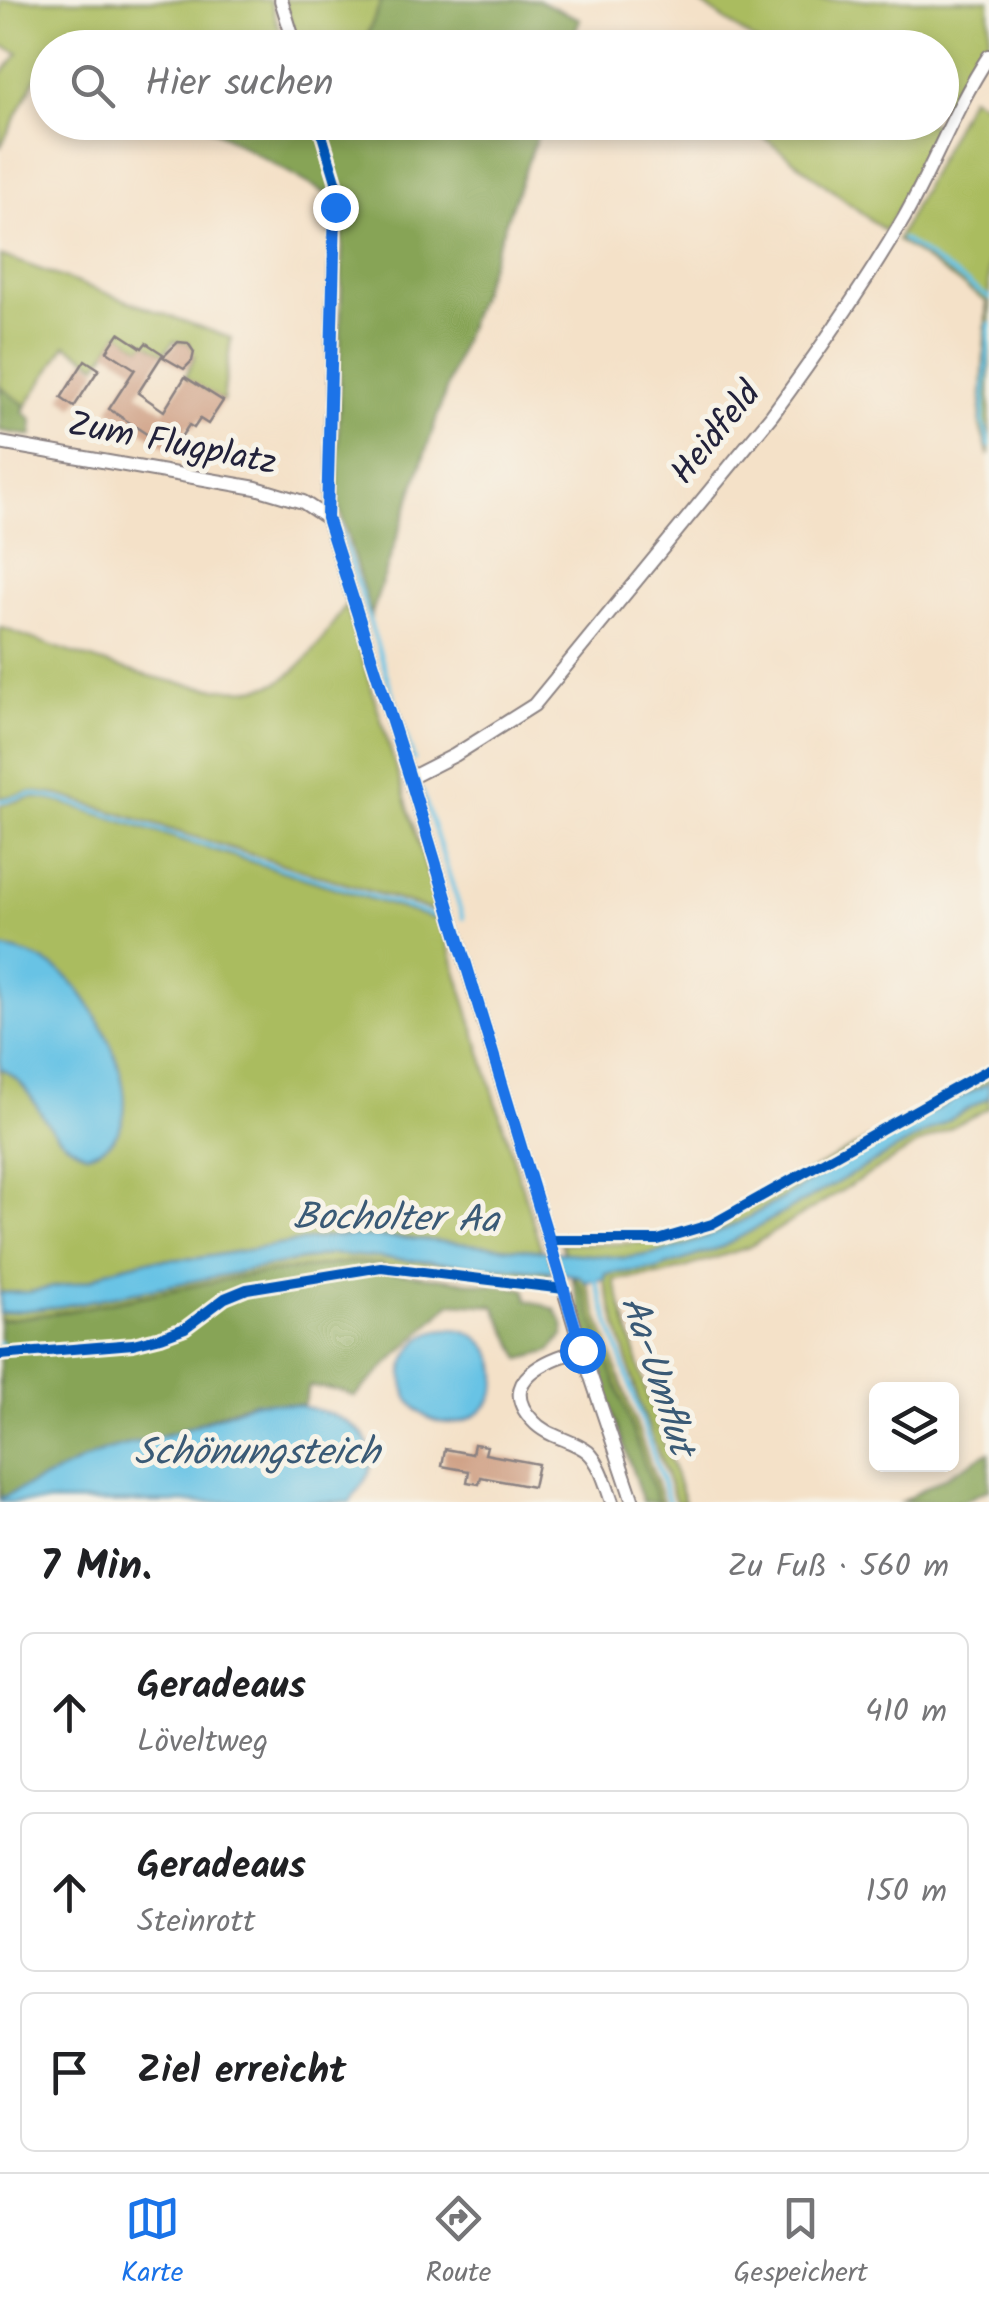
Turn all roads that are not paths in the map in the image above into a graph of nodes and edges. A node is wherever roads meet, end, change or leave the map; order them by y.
1 (281, 0) edge
2 (290, 30) edge
3 (989, 56) edge
4 (959, 108) edge
5 (323, 140) edge
6 (943, 140) edge
7 (0, 443) edge
8 (327, 518) junction
9 (410, 778) junction
10 (582, 1350) junction
11 (612, 1502) edge
12 (633, 1502) edge

1 - 2 street
3 - 4 street, Heidfeld
5 - 8 street
6 - 9 street, Heidfeld
7 - 8 street, Zum Flugplatz
8 - 9 street
9 - 10 street
10 - 11 street
10 - 12 street

